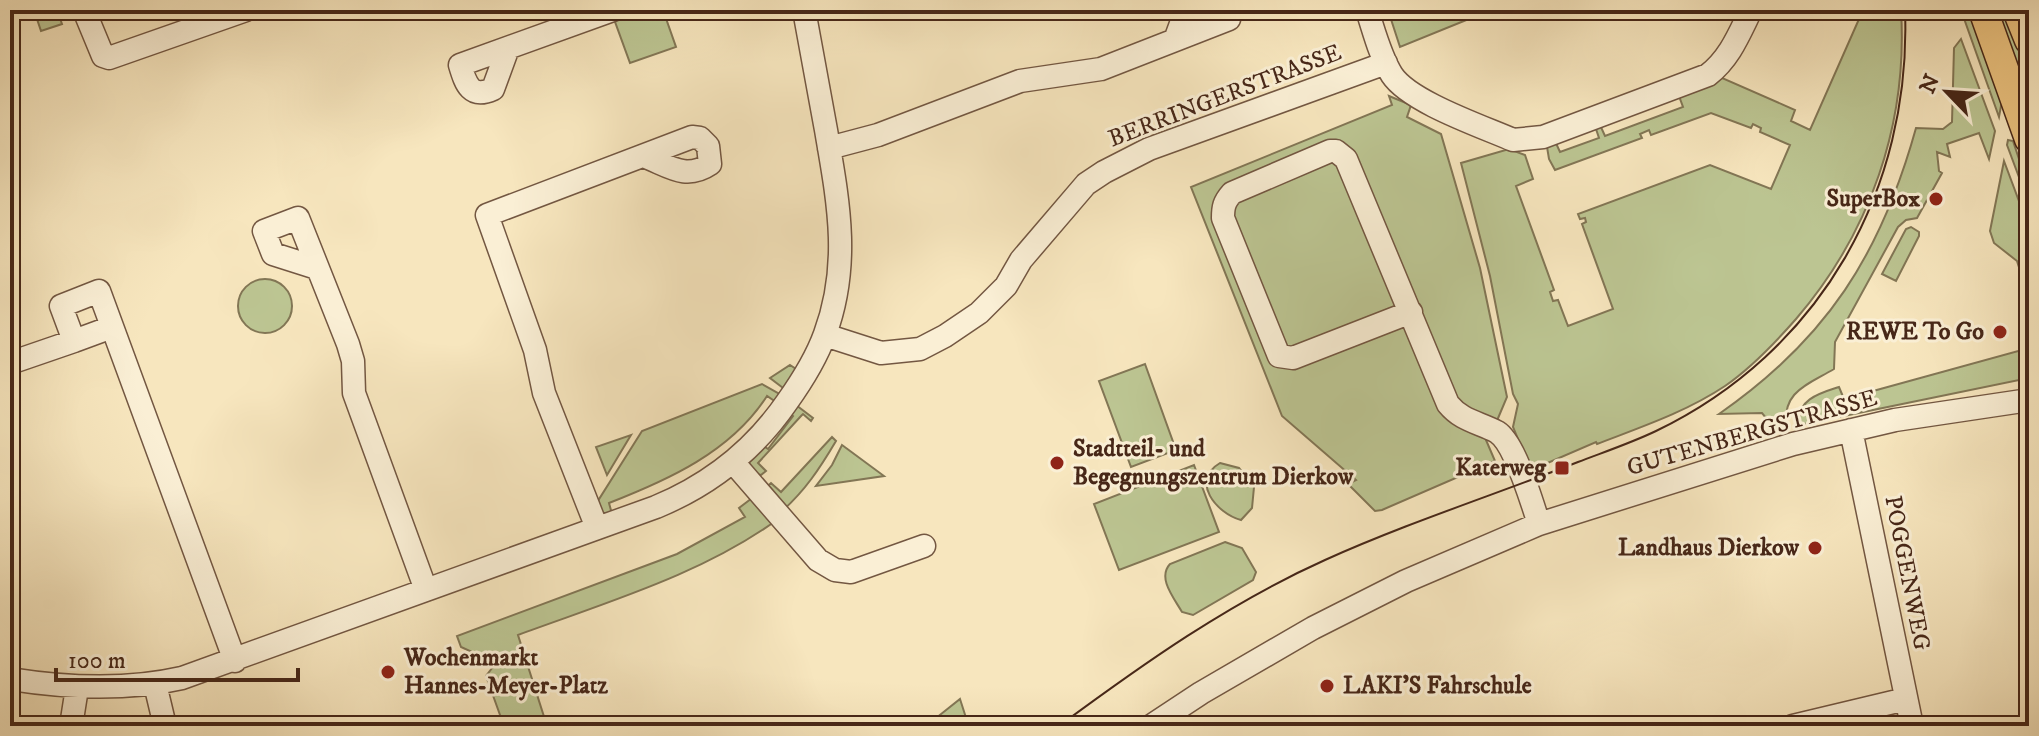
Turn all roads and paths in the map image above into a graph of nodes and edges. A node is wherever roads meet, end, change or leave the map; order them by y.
1 (84, 10) edge
2 (613, 10) edge
3 (804, 10) edge
4 (1186, 10) edge
5 (1225, 10) edge
6 (1367, 10) edge
7 (1751, 10) edge
8 (1983, 10) edge
9 (2017, 10) edge
10 (237, 12) edge
11 (1175, 40) junction
12 (2029, 40) edge
13 (508, 48) dead end
14 (1386, 63) junction
15 (2029, 139) edge
16 (829, 148) junction
17 (643, 156) dead end
18 (317, 268) dead end
19 (1411, 312) junction
20 (112, 327) junction
21 (825, 335) junction
22 (74, 341) junction
23 (10, 363) edge
24 (2029, 400) edge
25 (1851, 430) junction
26 (733, 462) junction
27 (1539, 524) junction
28 (597, 528) junction
29 (924, 546) dead end
30 (426, 590) junction
31 (235, 661) junction
32 (10, 679) edge
33 (155, 684) junction
34 (77, 688) junction
35 (1906, 699) junction
36 (71, 726) edge
37 (165, 726) edge
38 (1151, 726) edge
39 (1793, 726) edge
40 (1912, 726) edge

1 - 10 street
2 - 13 street
3 - 16 street
4 - 11 street
5 - 11 street
6 - 14 street
7 - 14 street
8 - 15 main road
9 - 12 main road
11 - 16 street
14 - 21 street, BERRINGERSTRASSE
16 - 21 street
17 - 28 street
18 - 30 street
19 - 19 street
19 - 27 street
20 - 22 street
20 - 22 street
20 - 31 street
21 - 26 street
22 - 23 street
24 - 25 street, GUTENBERGSTRASSE
25 - 27 street, GUTENBERGSTRASSE
25 - 35 street, POGGENWEG
26 - 28 street
26 - 29 street
27 - 38 street, GUTENBERGSTRASSE
28 - 30 street
30 - 31 street
31 - 33 street
32 - 34 street
33 - 34 street
33 - 37 street
34 - 36 street
35 - 39 street
35 - 40 street, POGGENWEG

